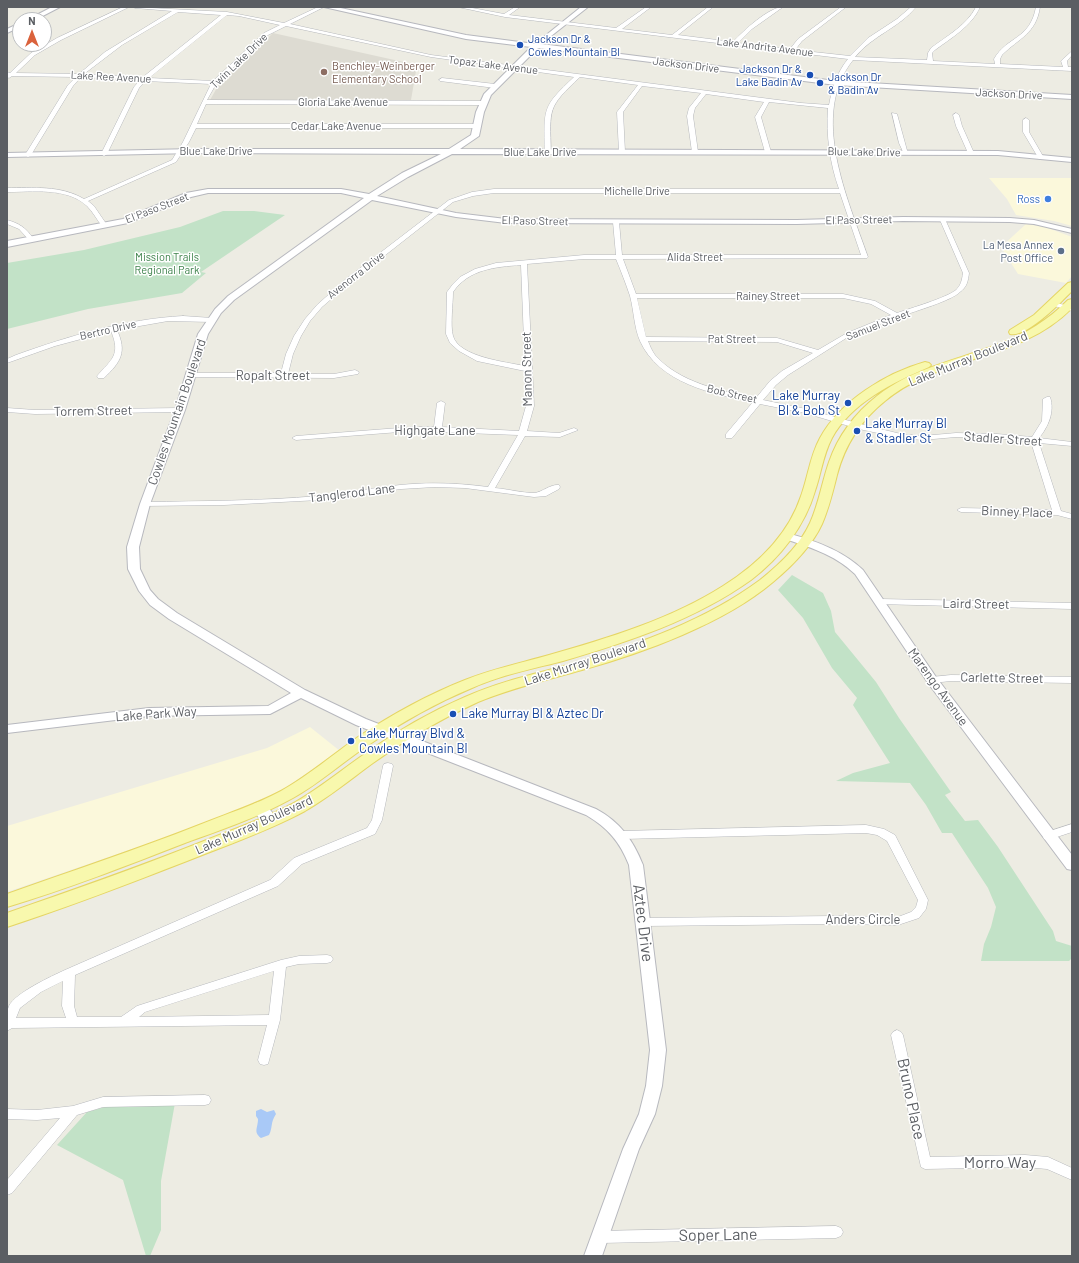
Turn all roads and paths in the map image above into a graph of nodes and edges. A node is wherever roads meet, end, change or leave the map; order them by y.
1 (57, 7) edge
2 (127, 7) edge
3 (135, 7) edge
4 (322, 7) edge
5 (327, 7) edge
6 (341, 7) edge
7 (460, 7) edge
8 (518, 7) edge
9 (585, 7) edge
10 (649, 7) edge
11 (711, 7) edge
12 (781, 7) edge
13 (844, 7) edge
14 (914, 7) edge
15 (978, 7) edge
16 (1038, 7) edge
17 (177, 10) junction
18 (47, 12) edge
19 (227, 13) junction
20 (505, 16) junction
21 (563, 23) junction
22 (282, 25) junction
23 (618, 30) junction
24 (674, 36) junction
25 (538, 44) junction
26 (734, 44) junction
27 (791, 50) junction
28 (1072, 52) edge
29 (852, 58) junction
30 (930, 62) junction
31 (998, 66) junction
32 (515, 68) junction
33 (1069, 69) edge
34 (8, 75) edge
35 (78, 75) junction
36 (578, 76) junction
37 (144, 79) junction
38 (442, 80) dead end
39 (837, 82) junction
40 (214, 83) junction
41 (641, 84) junction
42 (495, 86) junction
43 (704, 92) junction
44 (1072, 93) edge
45 (1072, 97) edge
46 (768, 100) junction
47 (204, 102) junction
48 (483, 103) junction
49 (830, 107) junction
50 (894, 114) dead end
51 (956, 115) dead end
52 (1026, 120) dead end
53 (194, 126) junction
54 (478, 126) junction
55 (181, 151) junction
56 (453, 151) junction
57 (548, 152) junction
58 (622, 152) junction
59 (695, 152) junction
60 (768, 152) junction
61 (833, 152) junction
62 (906, 153) junction
63 (971, 153) junction
64 (104, 154) junction
65 (7, 155) edge
66 (28, 155) junction
67 (1041, 158) junction
68 (1072, 160) edge
69 (7, 190) edge
70 (842, 191) junction
71 (370, 197) junction
72 (83, 201) junction
73 (437, 212) junction
74 (853, 220) junction
75 (943, 220) junction
76 (7, 222) edge
77 (616, 222) junction
78 (104, 226) junction
79 (1072, 231) edge
80 (31, 239) junction
81 (7, 244) edge
82 (619, 257) junction
83 (524, 262) junction
84 (1072, 285) edge
85 (633, 296) junction
86 (1053, 304) junction
87 (1070, 306) edge
88 (899, 317) junction
89 (212, 320) junction
90 (112, 329) junction
91 (643, 338) junction
92 (818, 353) junction
93 (7, 361) edge
94 (528, 369) junction
95 (355, 372) dead end
96 (190, 375) junction
97 (284, 375) junction
98 (102, 376) dead end
99 (1047, 399) dead end
100 (758, 400) junction
101 (441, 402) dead end
102 (7, 410) edge
103 (180, 410) junction
104 (839, 421) junction
105 (854, 425) junction
106 (438, 429) junction
107 (574, 430) dead end
108 (522, 434) junction
109 (729, 436) dead end
110 (296, 438) dead end
111 (1034, 440) junction
112 (1072, 444) edge
113 (556, 487) dead end
114 (490, 490) junction
115 (145, 504) junction
116 (961, 510) dead end
117 (1057, 513) junction
118 (1072, 516) edge
119 (786, 536) junction
120 (803, 542) junction
121 (737, 582) junction
122 (752, 590) junction
123 (880, 602) junction
124 (1072, 606) edge
125 (932, 680) junction
126 (1072, 680) edge
127 (301, 693) junction
128 (7, 729) edge
129 (391, 735) junction
130 (388, 766) dead end
131 (259, 807) junction
132 (270, 820) junction
133 (1072, 828) edge
134 (622, 835) junction
135 (1048, 836) junction
136 (1072, 865) edge
137 (7, 901) edge
138 (7, 920) edge
139 (643, 922) junction
140 (328, 959) dead end
141 (281, 964) junction
142 (69, 973) junction
143 (274, 1020) junction
144 (73, 1022) junction
145 (123, 1022) junction
146 (8, 1024) edge
147 (897, 1035) dead end
148 (264, 1060) dead end
149 (205, 1100) dead end
150 (73, 1111) junction
151 (7, 1114) edge
152 (925, 1163) joint
153 (1072, 1174) edge
154 (7, 1188) edge
155 (836, 1232) dead end
156 (600, 1237) junction
157 (593, 1256) edge

1 - 18 street
2 - 34 street
3 - 17 street, Topaz Lake Avenue
4 - 22 street, Twin Lake Drive
5 - 25 street, Jackson Drive
6 - 25 street, Jackson Drive
7 - 20 street, Lake Andrita Avenue
8 - 20 street
9 - 21 street, Cowles Mountain Boulevard
10 - 23 street
11 - 24 street
12 - 26 street
13 - 27 street
14 - 29 street
15 - 30 street
16 - 31 street
17 - 19 street, Topaz Lake Avenue
17 - 35 street
19 - 22 street, Topaz Lake Avenue
19 - 37 street
20 - 21 street, Lake Andrita Avenue
21 - 23 street, Lake Andrita Avenue
21 - 25 street, Cowles Mountain Boulevard
22 - 32 street, Topaz Lake Avenue
22 - 40 street, Twin Lake Drive
23 - 24 street, Lake Andrita Avenue
24 - 26 street, Lake Andrita Avenue
25 - 32 street, Cowles Mountain Boulevard
25 - 39 street, Jackson Drive
26 - 27 street, Lake Andrita Avenue
27 - 29 street, Lake Andrita Avenue
28 - 33 street
29 - 30 street, Lake Andrita Avenue
29 - 39 street
30 - 31 street, Lake Andrita Avenue
31 - 33 street, Lake Andrita Avenue
32 - 36 street, Topaz Lake Avenue
32 - 42 street, Cowles Mountain Boulevard
34 - 35 street, Lake Ree Avenue
35 - 37 street, Lake Ree Avenue
35 - 66 street
36 - 41 street, Topaz Lake Avenue
36 - 57 street
37 - 40 street, Lake Ree Avenue
37 - 64 street
38 - 42 street
39 - 44 street, Jackson Drive
39 - 45 street, Jackson Drive
39 - 49 street
40 - 47 street, Twin Lake Drive
41 - 43 street, Topaz Lake Avenue
41 - 58 street
42 - 48 street, Cowles Mountain Boulevard
43 - 46 street, Topaz Lake Avenue
43 - 59 street
46 - 49 street, Topaz Lake Avenue
46 - 60 street
47 - 48 street, Gloria Lake Avenue
47 - 53 street, Twin Lake Drive
48 - 54 street, Cowles Mountain Boulevard
49 - 61 street
50 - 62 street
51 - 63 street
52 - 67 street
53 - 54 street, Cedar Lake Avenue
53 - 55 street, Twin Lake Drive
54 - 56 street, Cowles Mountain Boulevard
55 - 56 street, Blue Lake Drive
55 - 64 street, Blue Lake Drive
55 - 72 street, Twin Lake Drive
56 - 57 street, Blue Lake Drive
56 - 71 street, Cowles Mountain Boulevard
57 - 58 street, Blue Lake Drive
58 - 59 street, Blue Lake Drive
59 - 60 street, Blue Lake Drive
60 - 61 street, Blue Lake Drive
61 - 62 street, Blue Lake Drive
61 - 70 street
62 - 63 street, Blue Lake Drive
63 - 67 street, Blue Lake Drive
64 - 66 street, Blue Lake Drive
65 - 66 street, Blue Lake Drive
67 - 68 street, Blue Lake Drive
69 - 72 street
70 - 73 street, Michelle Drive
70 - 74 street
71 - 73 street, El Paso Street
71 - 78 street, El Paso Street
71 - 89 street, Cowles Mountain Boulevard
72 - 78 street
73 - 77 street, El Paso Street
73 - 97 street, Avenorra Drive
74 - 75 street, El Paso Street
74 - 77 street, El Paso Street
74 - 82 street, Alida Street
75 - 79 street, El Paso Street
75 - 88 street, Samuel Street
76 - 80 street
77 - 82 street, Bob Street
78 - 80 street, El Paso Street
80 - 81 street, El Paso Street
82 - 83 street, Alida Street
82 - 85 street, Bob Street
83 - 94 street, Manon Street
83 - 94 street, Alida Street
84 - 86 main road, Lake Murray Boulevard
85 - 88 street, Rainey Street
85 - 91 street, Bob Street
86 - 87 street
86 - 104 main road, Lake Murray Boulevard
87 - 105 main road, Lake Murray Boulevard
88 - 92 street, Samuel Street
89 - 90 street, Bertro Drive
89 - 96 street, Cowles Mountain Boulevard
90 - 93 street, Bertro Drive
90 - 98 street
91 - 92 street, Pat Street
91 - 100 street, Bob Street
92 - 100 street, Samuel Street
94 - 108 street, Manon Street
95 - 97 street, Ropalt Street
96 - 97 street, Ropalt Street
96 - 103 street, Cowles Mountain Boulevard
99 - 111 street
100 - 104 street, Bob Street
100 - 109 street, Samuel Street
101 - 106 street
102 - 103 street, Torrem Street
103 - 115 street, Cowles Mountain Boulevard
104 - 105 street, Stadler Street
104 - 119 main road, Lake Murray Boulevard
105 - 111 street, Stadler Street
105 - 120 main road, Lake Murray Boulevard
106 - 108 street, Highgate Lane
106 - 110 street, Highgate Lane
107 - 108 street, Highgate Lane
108 - 114 street, Manon Street
111 - 112 street, Stadler Street
111 - 117 street
113 - 114 street, Tanglerod Lane
114 - 115 street, Tanglerod Lane
115 - 127 street, Cowles Mountain Boulevard
116 - 117 street, Binney Place
117 - 118 street, Binney Place
119 - 120 street, Marengo Avenue
119 - 121 main road, Lake Murray Boulevard
120 - 122 main road, Lake Murray Boulevard
120 - 123 street, Marengo Avenue
121 - 122 main road
121 - 129 main road, Lake Murray Boulevard
122 - 129 main road, Lake Murray Boulevard
123 - 124 street, Laird Street
123 - 125 street, Marengo Avenue
125 - 126 street, Carlette Street
125 - 135 street, Marengo Avenue
127 - 128 street, Lake Park Way
127 - 129 street, Cowles Mountain Boulevard
129 - 131 main road, Lake Murray Boulevard
129 - 132 main road, Lake Murray Boulevard
129 - 134 street, Aztec Drive
130 - 142 street
131 - 132 street
131 - 137 main road, Lake Murray Boulevard
132 - 138 main road, Lake Murray Boulevard
133 - 135 street
134 - 139 street, Aztec Drive
134 - 139 street, Anders Circle
135 - 136 street, Marengo Avenue
139 - 156 street, Aztec Drive
140 - 141 street
141 - 143 street
141 - 145 street
142 - 144 street
142 - 146 street
143 - 145 street
143 - 148 street
144 - 145 street
144 - 146 street
147 - 152 street, Bruno Place
149 - 150 street
150 - 151 street
150 - 154 street
152 - 153 street, Morro Way
155 - 156 street, Soper Lane
156 - 157 street, Aztec Drive

